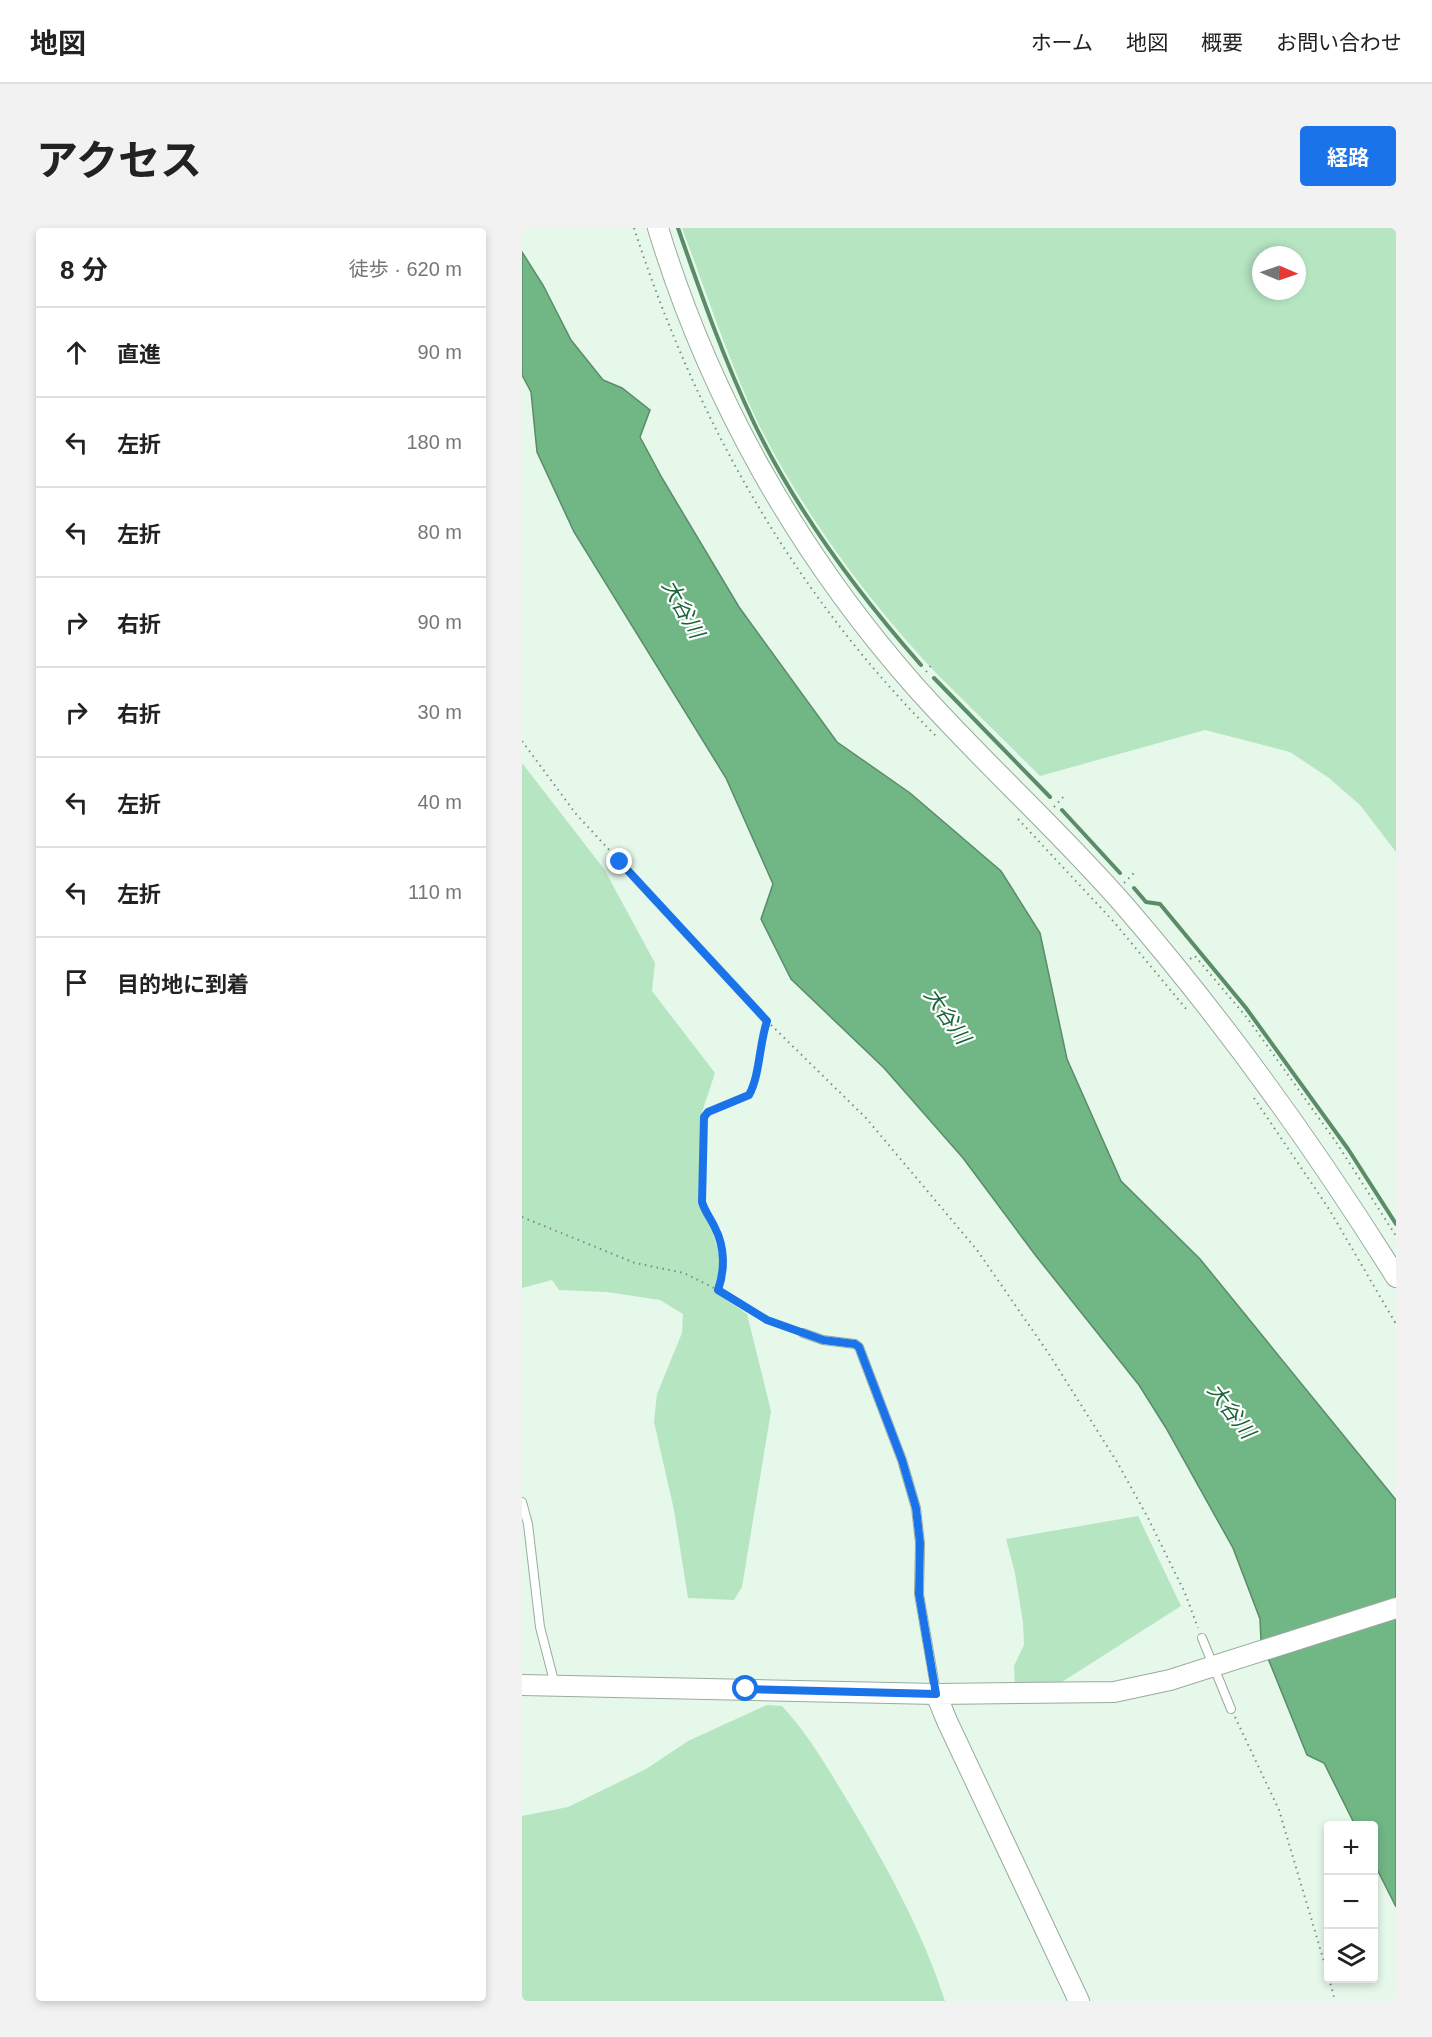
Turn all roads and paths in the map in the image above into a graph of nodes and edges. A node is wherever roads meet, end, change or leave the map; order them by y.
1 (658, 228) edge
2 (522, 741) edge
3 (1176, 967) junction
4 (767, 1021) junction
5 (522, 1217) edge
6 (1396, 1236) edge
7 (1396, 1277) edge
8 (718, 1290) junction
9 (802, 1334) joint
10 (522, 1502) edge
11 (1396, 1608) edge
12 (1202, 1638) joint
13 (1215, 1665) junction
14 (522, 1685) edge
15 (555, 1685) junction
16 (936, 1694) junction
17 (1231, 1709) joint
18 (1324, 1960) edge
19 (1330, 1983) edge
20 (1078, 2001) edge
21 (1335, 2001) edge

1 - 3 street
2 - 4 path
3 - 6 path
3 - 7 street
4 - 8 path
4 - 12 path
5 - 8 path
8 - 9 path
9 - 16 lane
10 - 15 lane
11 - 13 street
12 - 13 lane
13 - 16 street
13 - 17 lane
14 - 15 street
15 - 16 street
16 - 20 street
17 - 18 path
19 - 21 path

